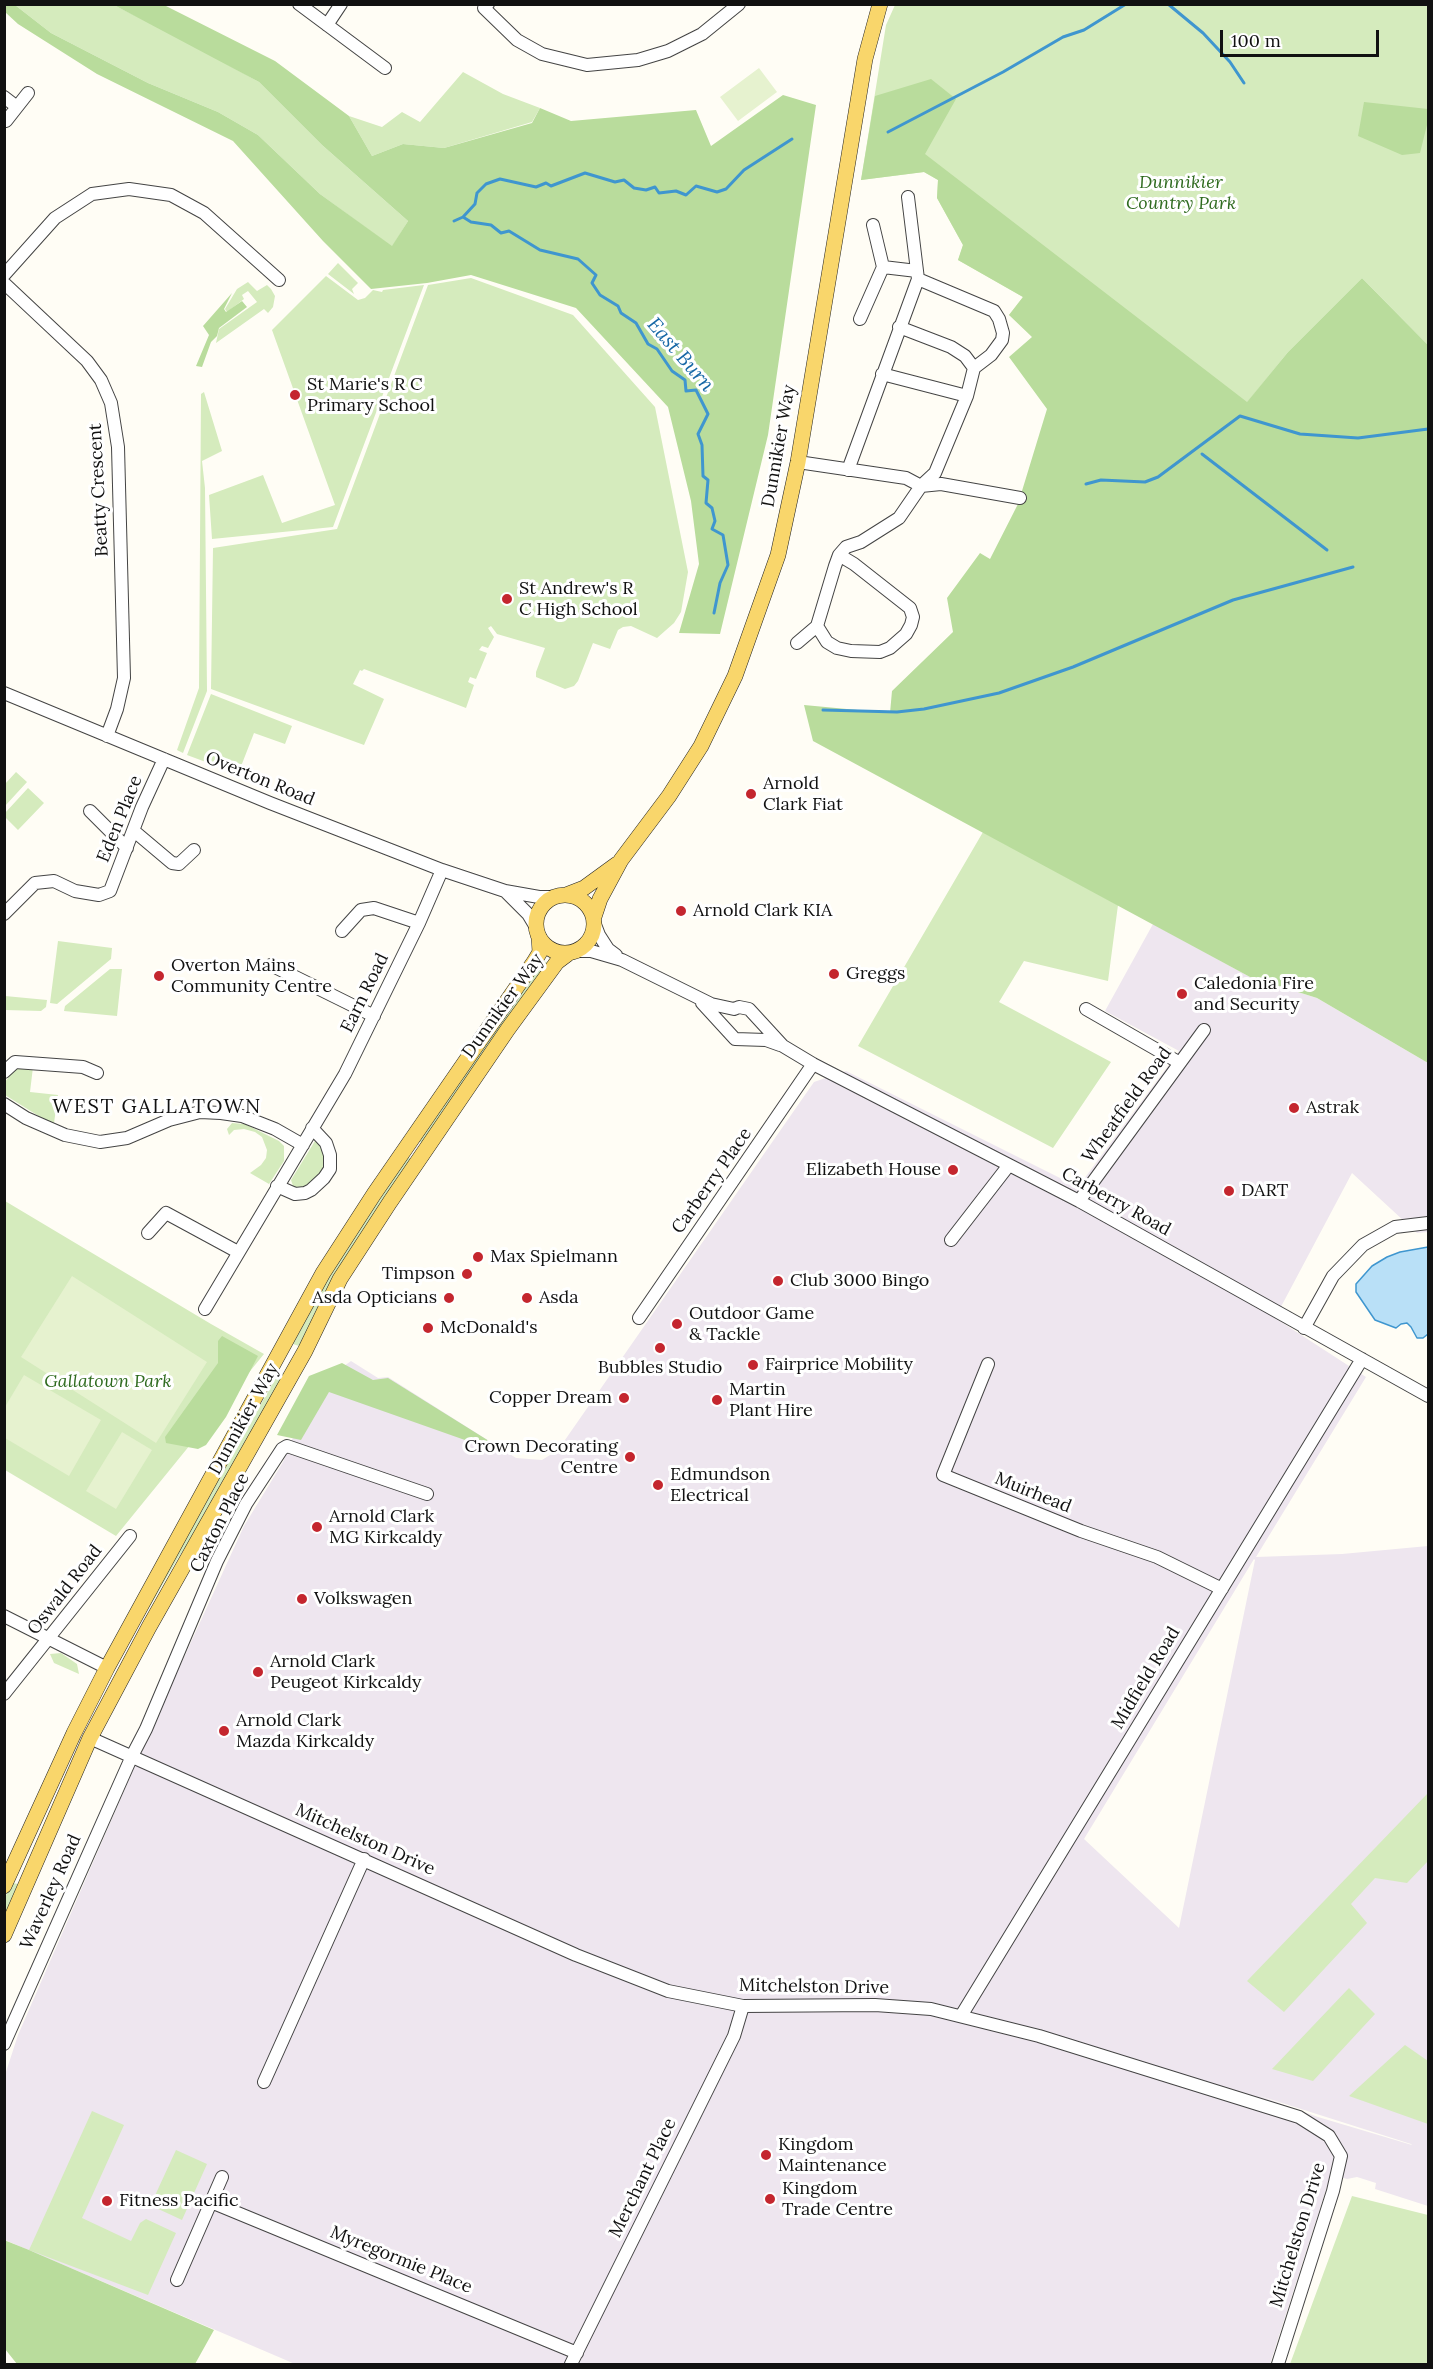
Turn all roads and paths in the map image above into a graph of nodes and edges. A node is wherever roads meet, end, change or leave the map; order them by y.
1 (299, 4) edge
2 (341, 4) edge
3 (488, 4) edge
4 (739, 4) edge
5 (879, 4) edge
6 (327, 25) junction
7 (385, 68) dead end
8 (28, 93) dead end
9 (4, 97) edge
10 (17, 107) junction
11 (6, 120) dead end
12 (908, 197) dead end
13 (873, 225) dead end
14 (883, 267) junction
15 (4, 275) edge
16 (917, 275) junction
17 (279, 280) dead end
18 (4, 283) edge
19 (860, 319) dead end
20 (899, 327) junction
21 (974, 368) junction
22 (882, 374) junction
23 (967, 396) junction
24 (798, 462) junction
25 (848, 470) junction
26 (921, 486) junction
27 (1020, 498) dead end
28 (839, 555) junction
29 (817, 626) junction
30 (797, 643) dead end
31 (4, 693) edge
32 (106, 735) junction
33 (164, 759) junction
34 (90, 812) dead end
35 (135, 831) junction
36 (127, 848) junction
37 (194, 850) dead end
38 (621, 860) junction
39 (442, 870) junction
40 (505, 891) junction
41 (560, 896) junction
42 (4, 914) edge
43 (594, 920) junction
44 (419, 923) junction
45 (342, 931) dead end
46 (538, 933) junction
47 (573, 952) junction
48 (622, 960) junction
49 (271, 965) dead end
50 (696, 998) junction
51 (734, 1009) junction
52 (1086, 1009) dead end
53 (374, 1016) junction
54 (757, 1017) junction
55 (725, 1027) junction
56 (1204, 1030) dead end
57 (749, 1038) junction
58 (783, 1046) junction
59 (1180, 1063) junction
60 (813, 1064) junction
61 (4, 1072) edge
62 (97, 1073) dead end
63 (4, 1104) edge
64 (312, 1128) junction
65 (303, 1145) junction
66 (1009, 1165) junction
67 (277, 1186) junction
68 (1079, 1201) junction
69 (1428, 1222) edge
70 (148, 1233) dead end
71 (951, 1240) dead end
72 (238, 1252) junction
73 (205, 1310) dead end
74 (639, 1318) dead end
75 (1304, 1328) junction
76 (1362, 1359) junction
77 (988, 1364) dead end
78 (1428, 1396) edge
79 (427, 1494) dead end
80 (130, 1536) dead end
81 (1222, 1589) junction
82 (4, 1616) edge
83 (149, 1627) junction
84 (48, 1640) junction
85 (107, 1668) junction
86 (4, 1694) edge
87 (90, 1738) junction
88 (132, 1756) junction
89 (47, 1794) junction
90 (364, 1859) junction
91 (4, 1886) edge
92 (4, 1935) edge
93 (743, 2006) junction
94 (962, 2016) junction
95 (4, 2044) edge
96 (264, 2082) dead end
97 (222, 2177) dead end
98 (211, 2202) junction
99 (177, 2280) dead end
100 (577, 2353) junction
101 (571, 2364) edge
102 (1278, 2364) edge

1 - 6 street
2 - 6 street
3 - 4 street
5 - 24 main road, Dunnikier Way
6 - 7 street
8 - 10 street
9 - 10 street
10 - 11 street
12 - 16 street
13 - 14 street
14 - 16 street
14 - 19 street
15 - 17 street
16 - 20 street
16 - 21 street
18 - 32 street, Beatty Crescent
20 - 21 street
20 - 22 street
21 - 23 street
22 - 23 street
22 - 25 street
23 - 26 street
24 - 25 street
24 - 38 main road, Dunnikier Way
25 - 26 street
26 - 27 street
26 - 28 street
28 - 29 street
28 - 29 street
29 - 30 street
31 - 32 street, Overton Road
32 - 33 street, Overton Road
33 - 35 street, Eden Place
33 - 39 street, Overton Road
34 - 36 street
35 - 36 street, Eden Place
35 - 37 street
36 - 42 street, Eden Place
38 - 41 main road, Dunnikier Way
38 - 43 main road, Dunnikier Way
39 - 40 street, Overton Road
39 - 44 street, Earn Road
40 - 41 street, Overton Road
40 - 46 street, Overton Road
41 - 43 main road
41 - 46 main road
43 - 47 main road
43 - 48 street, Carberry Road
44 - 45 street
44 - 53 street, Earn Road
46 - 47 main road
46 - 85 main road, Dunnikier Way
47 - 48 street, Carberry Road
47 - 83 main road, Dunnikier Way
48 - 50 street, Carberry Road
49 - 53 street
50 - 51 street, Carberry Road
50 - 55 street, Carberry Road
51 - 54 street, Carberry Road
51 - 55 street
52 - 59 street
53 - 64 street, Earn Road
54 - 57 street
54 - 58 street, Carberry Road
55 - 57 street, Carberry Road
56 - 59 street, Wheatfield Road
57 - 58 street, Carberry Road
58 - 60 street, Carberry Road
59 - 68 street, Wheatfield Road
60 - 66 street, Carberry Road
60 - 74 street, Carberry Place
61 - 62 street
63 - 65 street
64 - 65 street, Earn Road
64 - 67 street
65 - 67 street, Earn Road
66 - 68 street, Carberry Road
66 - 71 street
67 - 72 street, Earn Road
68 - 75 street, Carberry Road
69 - 75 street
70 - 72 street
72 - 73 street, Earn Road
75 - 76 street, Carberry Road
76 - 78 street, Carberry Road
76 - 81 street, Midfield Road
77 - 81 street, Muirhead
79 - 88 street, Caxton Place
80 - 84 street, Oswald Road
81 - 94 street, Midfield Road
82 - 84 street
83 - 85 main road
83 - 87 main road, Dunnikier Way
84 - 85 street
84 - 86 street, Oswald Road
85 - 89 main road, Dunnikier Way
87 - 88 street, Mitchelston Drive
87 - 89 main road
87 - 92 main road, Dunnikier Way
88 - 90 street, Mitchelston Drive
88 - 95 street, Waverley Road
89 - 91 main road, Dunnikier Way
90 - 93 street, Mitchelston Drive
90 - 96 street
93 - 94 street, Mitchelston Drive
93 - 100 street, Merchant Place
94 - 102 street, Mitchelston Drive
97 - 98 street
98 - 99 street
98 - 100 street, Myregormie Place
100 - 101 street, Merchant Place

